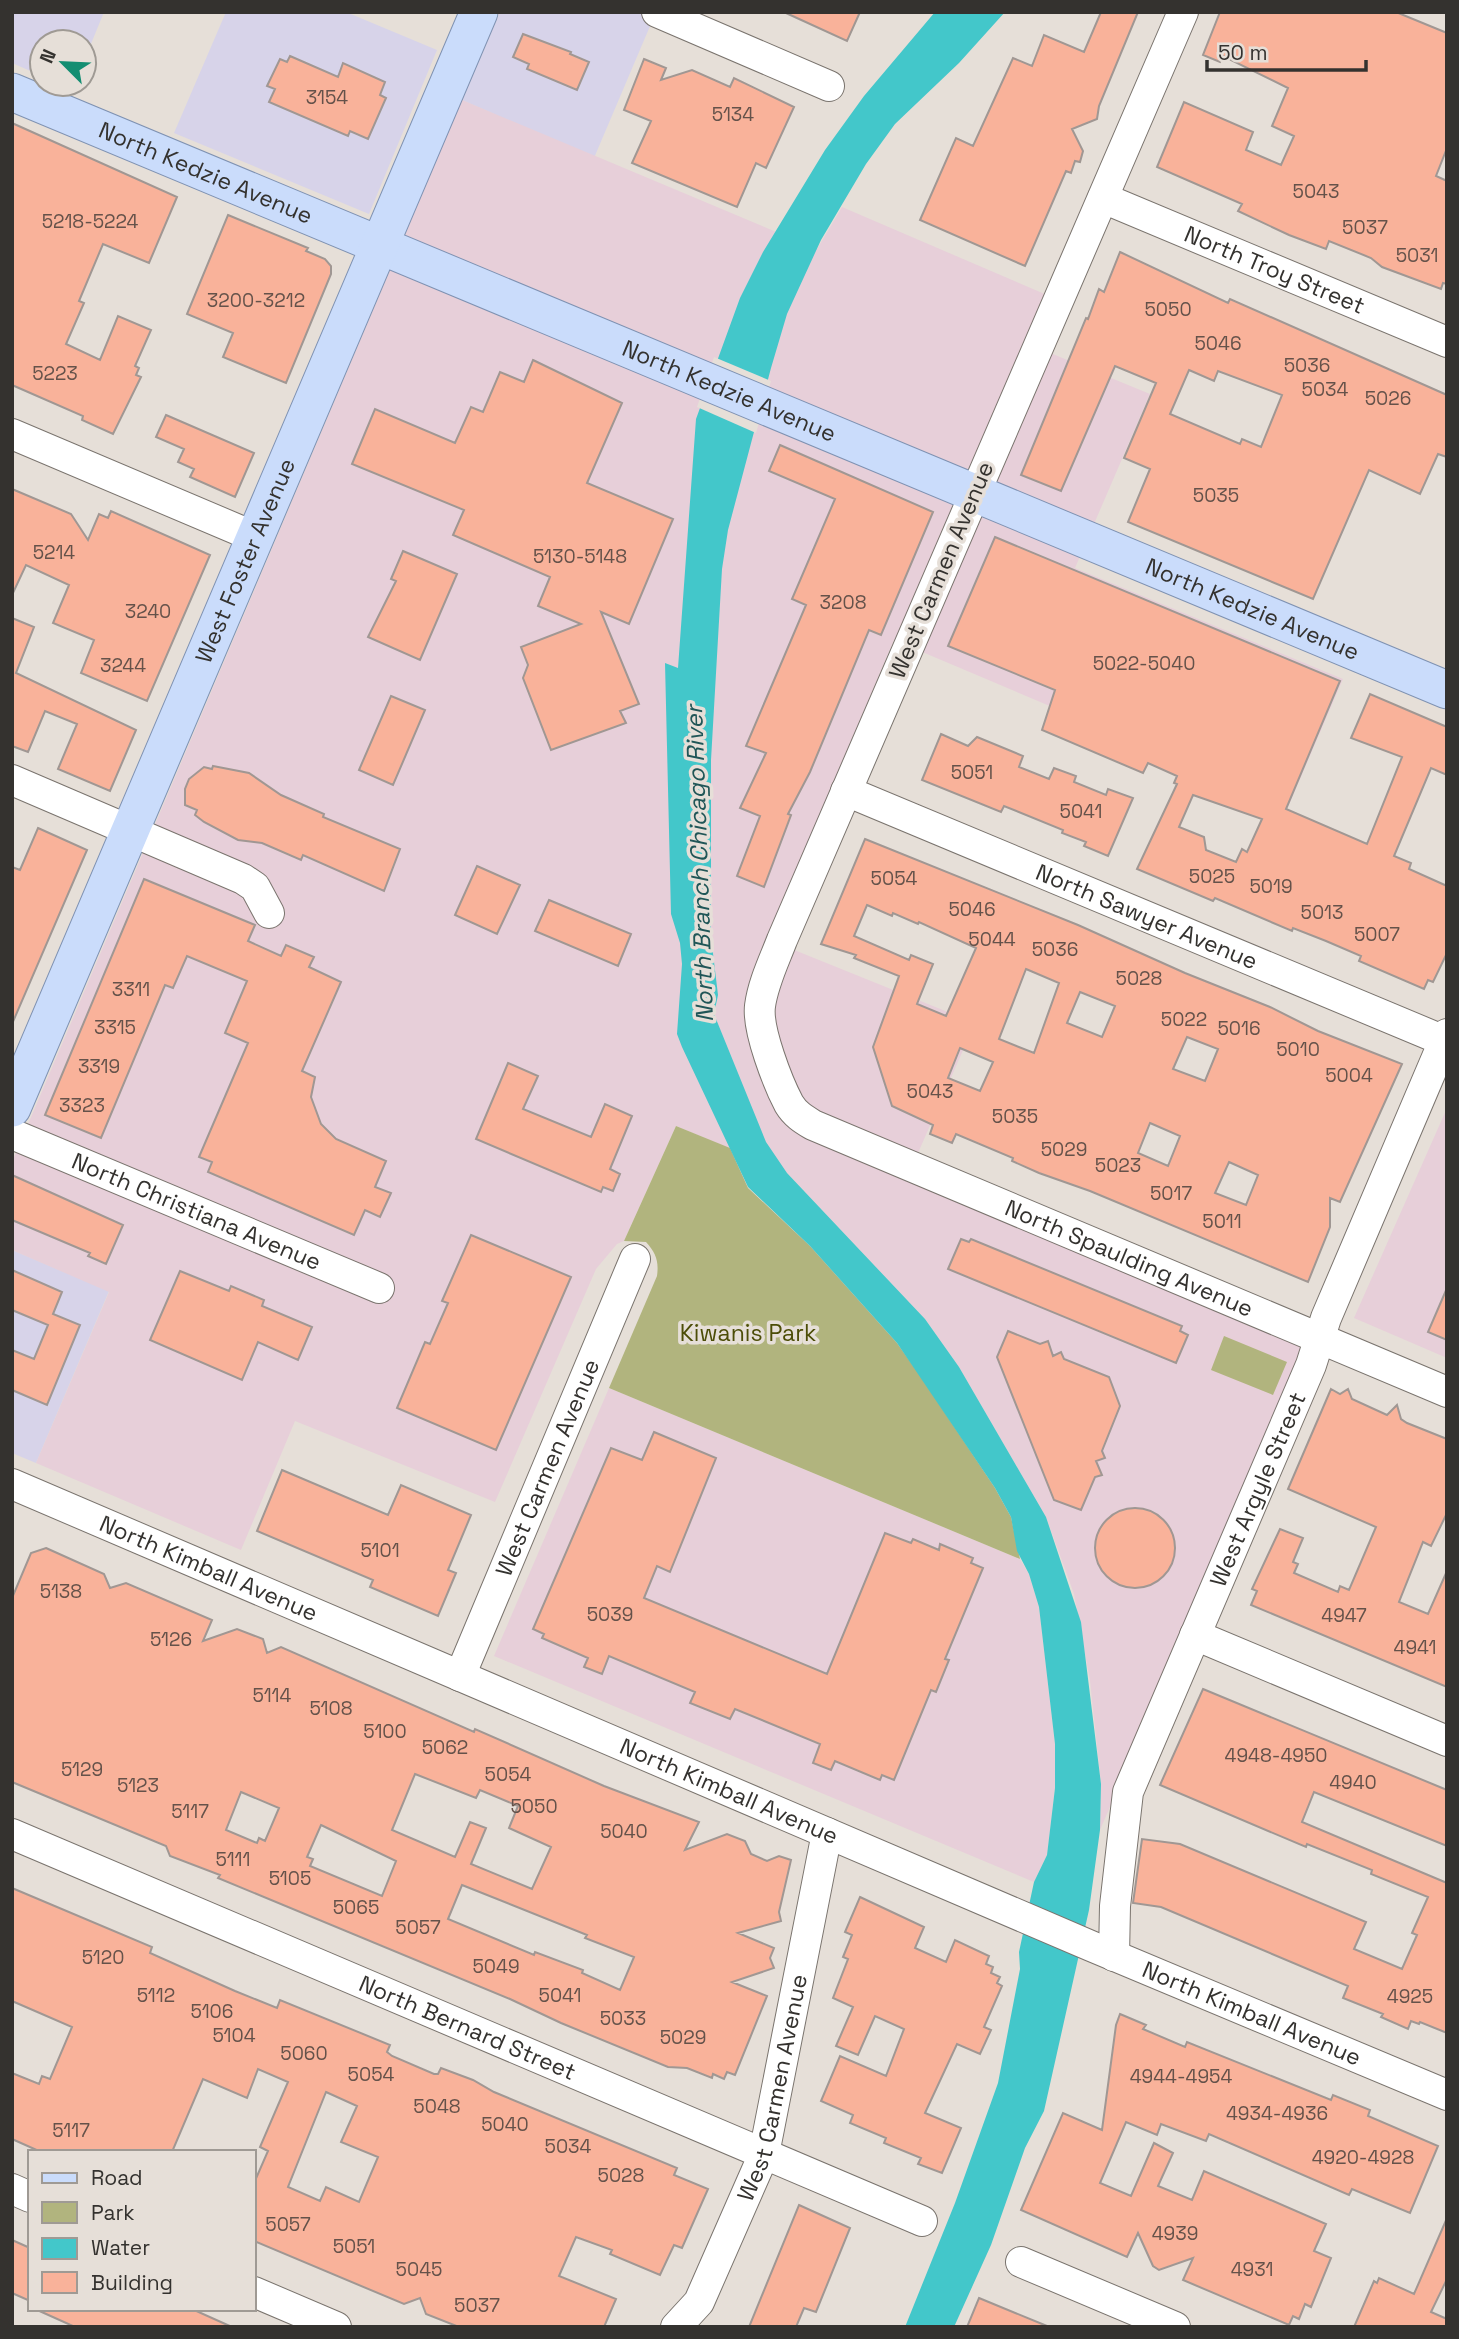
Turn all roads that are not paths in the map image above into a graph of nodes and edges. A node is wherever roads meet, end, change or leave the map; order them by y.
1 (478, 12) edge
2 (657, 12) edge
3 (1183, 12) edge
4 (830, 86) dead end
5 (12, 92) edge
6 (1103, 198) junction
7 (378, 247) junction
8 (1447, 342) edge
9 (12, 434) edge
10 (975, 494) junction
11 (255, 537) junction
12 (1447, 690) edge
13 (12, 780) edge
14 (846, 791) junction
15 (130, 830) junction
16 (269, 913) dead end
17 (1446, 1039) edge
18 (12, 1108) edge
19 (813, 1125) joint
20 (12, 1134) edge
21 (635, 1259) dead end
22 (379, 1288) dead end
23 (1320, 1338) junction
24 (1447, 1392) edge
25 (12, 1484) edge
26 (1195, 1634) junction
27 (460, 1676) junction
28 (1447, 1741) edge
29 (12, 1833) edge
30 (827, 1833) junction
31 (1102, 1951) junction
32 (1447, 2095) edge
33 (764, 2154) junction
34 (12, 2189) edge
35 (28, 2196) edge
36 (922, 2221) dead end
37 (1021, 2262) dead end
38 (256, 2293) edge
39 (336, 2327) edge
40 (676, 2327) edge
41 (1175, 2327) edge

1 - 7 main road, West Foster Avenue
2 - 4 street
3 - 6 street, West Carmen Avenue
5 - 7 main road, North Kedzie Avenue
6 - 8 street, North Troy Street
6 - 10 street, West Carmen Avenue
7 - 10 main road, North Kedzie Avenue
7 - 11 main road, West Foster Avenue
9 - 11 street
10 - 12 main road, North Kedzie Avenue
10 - 14 street, West Carmen Avenue
11 - 15 main road, West Foster Avenue
13 - 15 street
14 - 17 street, North Sawyer Avenue
14 - 19 street, West Carmen Avenue
15 - 16 street
15 - 18 main road, West Foster Avenue
17 - 23 street, West Argyle Street
19 - 23 street, North Spaulding Avenue
20 - 22 street, North Christiana Avenue
21 - 27 street, West Carmen Avenue
23 - 24 street, North Spaulding Avenue
23 - 26 street, West Argyle Street
25 - 27 street, North Kimball Avenue
26 - 28 street
26 - 31 street, West Argyle Street
27 - 30 street, North Kimball Avenue
29 - 33 street, North Bernard Street
30 - 31 street, North Kimball Avenue
30 - 33 street, West Carmen Avenue
31 - 32 street, North Kimball Avenue
33 - 36 street, North Bernard Street
33 - 40 street, West Carmen Avenue
34 - 35 street
37 - 41 street
38 - 39 street

